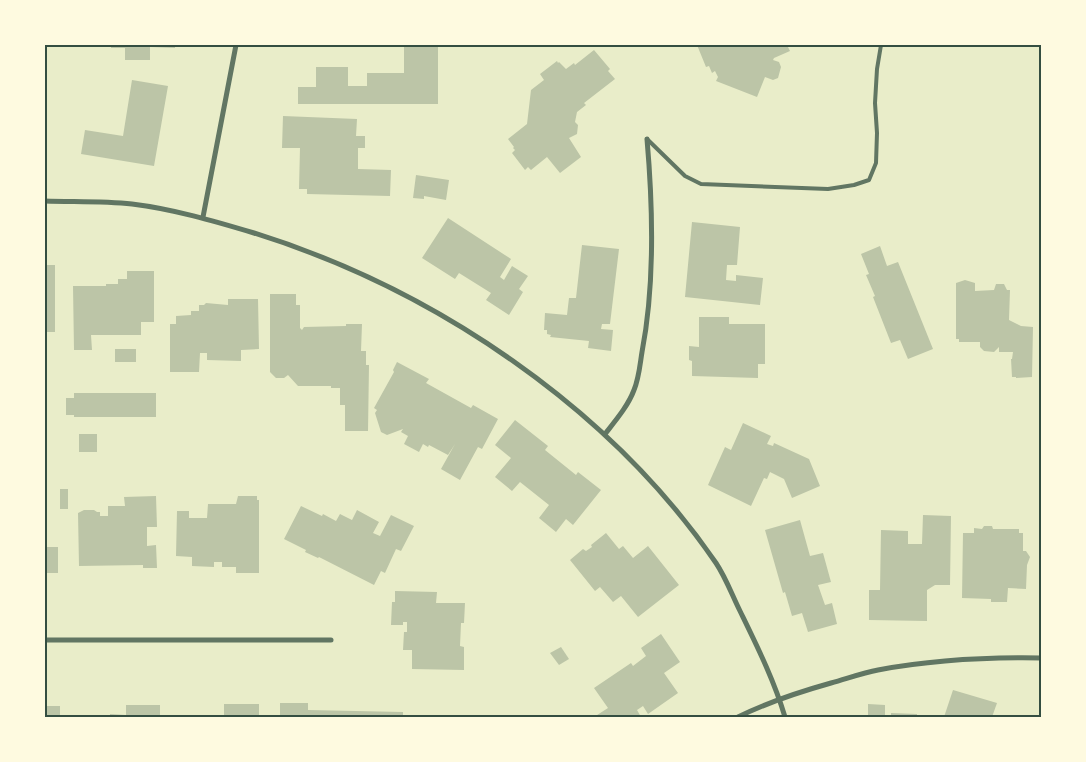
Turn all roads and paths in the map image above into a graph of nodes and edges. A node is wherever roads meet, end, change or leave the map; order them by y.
1 (236, 45) edge
2 (881, 45) edge
3 (647, 139) joint
4 (45, 201) edge
5 (203, 217) junction
6 (605, 434) junction
7 (45, 640) edge
8 (331, 640) dead end
9 (1041, 658) edge
10 (780, 699) junction
11 (738, 717) edge
12 (785, 717) edge

1 - 5 street
2 - 3 lane
3 - 6 street
4 - 5 street
5 - 6 street
6 - 10 street
7 - 8 street
9 - 10 street
10 - 11 street
10 - 12 street

